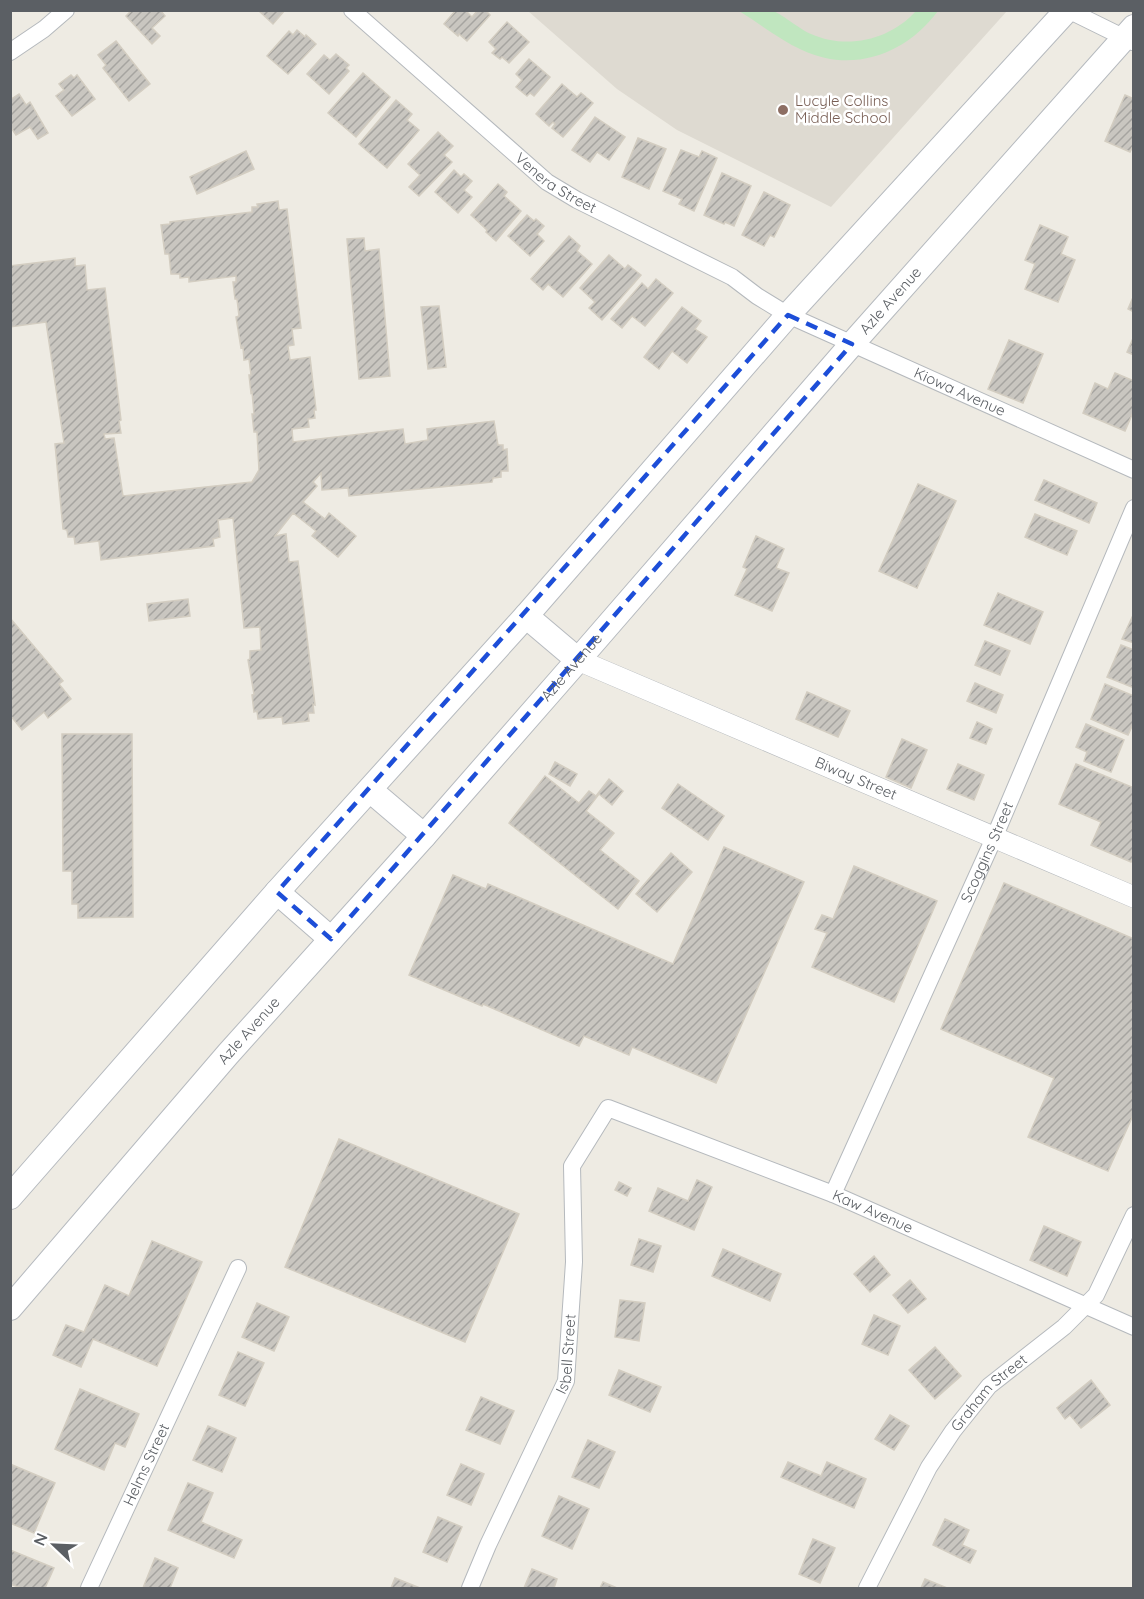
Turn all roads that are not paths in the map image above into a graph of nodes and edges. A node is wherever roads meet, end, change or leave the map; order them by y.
1 (66, 10) edge
2 (352, 10) edge
3 (1068, 10) edge
4 (1130, 36) edge
5 (10, 52) edge
6 (788, 315) junction
7 (852, 344) junction
8 (1134, 470) edge
9 (1134, 508) edge
10 (526, 616) junction
11 (578, 660) junction
12 (369, 790) junction
13 (424, 836) junction
14 (994, 838) junction
15 (278, 892) junction
16 (1134, 897) edge
17 (331, 939) junction
18 (608, 1108) joint
19 (833, 1194) junction
20 (10, 1197) edge
21 (1134, 1215) edge
22 (238, 1268) dead end
23 (12, 1304) edge
24 (1086, 1306) junction
25 (1134, 1326) edge
26 (89, 1588) edge
27 (470, 1588) edge
28 (867, 1588) edge

1 - 5 street
2 - 6 street, Venera Street
3 - 4 street
3 - 6 main road
4 - 7 main road, Azle Avenue
6 - 7 street, Kiowa Avenue
6 - 10 main road
7 - 8 street, Kiowa Avenue
7 - 11 main road, Azle Avenue
9 - 14 street, Scoggins Street
10 - 11 main road
10 - 12 main road
11 - 13 main road, Azle Avenue
11 - 14 street, Biway Street
12 - 13 main road
12 - 15 main road
13 - 17 main road, Azle Avenue
14 - 16 street, Biway Street
14 - 19 street, Scoggins Street
15 - 17 main road
15 - 20 main road
17 - 23 main road, Azle Avenue
18 - 19 street, Kaw Avenue
18 - 27 street, Isbell Street
19 - 24 street, Kaw Avenue
21 - 24 street, Graham Street
22 - 26 street, Helms Street
24 - 25 street, Kaw Avenue
24 - 28 street, Graham Street

